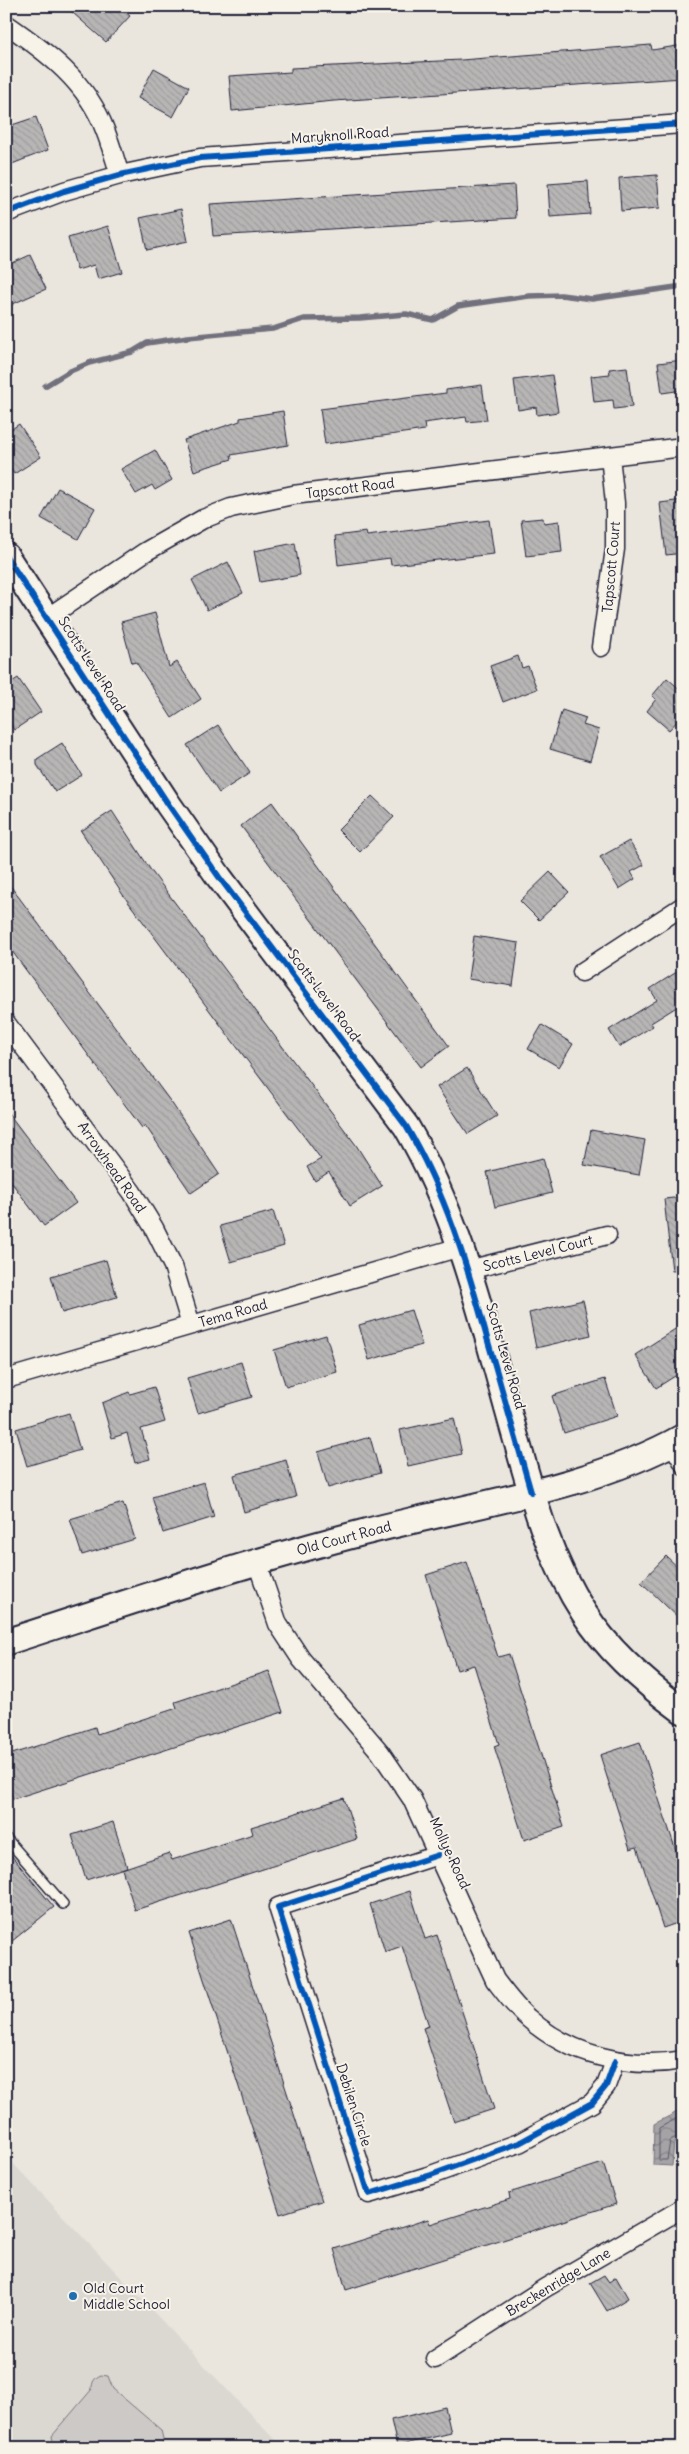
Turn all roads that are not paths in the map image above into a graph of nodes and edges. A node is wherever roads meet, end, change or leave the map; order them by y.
1 (6, 24) edge
2 (683, 124) edge
3 (120, 175) junction
4 (6, 213) edge
5 (683, 447) edge
6 (610, 456) junction
7 (6, 556) edge
8 (47, 618) junction
9 (602, 647) dead end
10 (683, 906) edge
11 (582, 972) dead end
12 (6, 1023) edge
13 (607, 1236) dead end
14 (460, 1246) junction
15 (468, 1270) junction
16 (191, 1325) junction
17 (6, 1379) edge
18 (675, 1441) edge
19 (683, 1471) edge
20 (531, 1492) junction
21 (257, 1562) junction
22 (6, 1642) edge
23 (683, 1711) edge
24 (6, 1838) edge
25 (438, 1855) junction
26 (63, 1904) dead end
27 (683, 2060) edge
28 (615, 2061) junction
29 (683, 2208) edge
30 (435, 2359) dead end

1 - 3 street
2 - 3 street, Maryknoll Road
3 - 4 street, Maryknoll Road
5 - 6 street, Tapscott Road
6 - 8 street, Tapscott Road
6 - 9 street, Tapscott Court
7 - 8 street, Scotts Level Road
8 - 14 street, Scotts Level Road
10 - 11 street
12 - 16 street, Arrowhead Road
13 - 15 street, Scotts Level Court
14 - 15 street, Scotts Level Road
14 - 16 street, Tema Road
15 - 20 street, Scotts Level Road
16 - 17 street, Tema Road
18 - 19 lane
18 - 20 street, Old Court Road
20 - 21 street, Old Court Road
20 - 23 street, Scotts Level Road
21 - 22 street, Old Court Road
21 - 25 street, Mollye Road
24 - 26 lane
25 - 28 street, Mollye Road
25 - 28 street, Debilen Circle
27 - 28 street, Mollye Road
29 - 30 street, Breckenridge Lane

